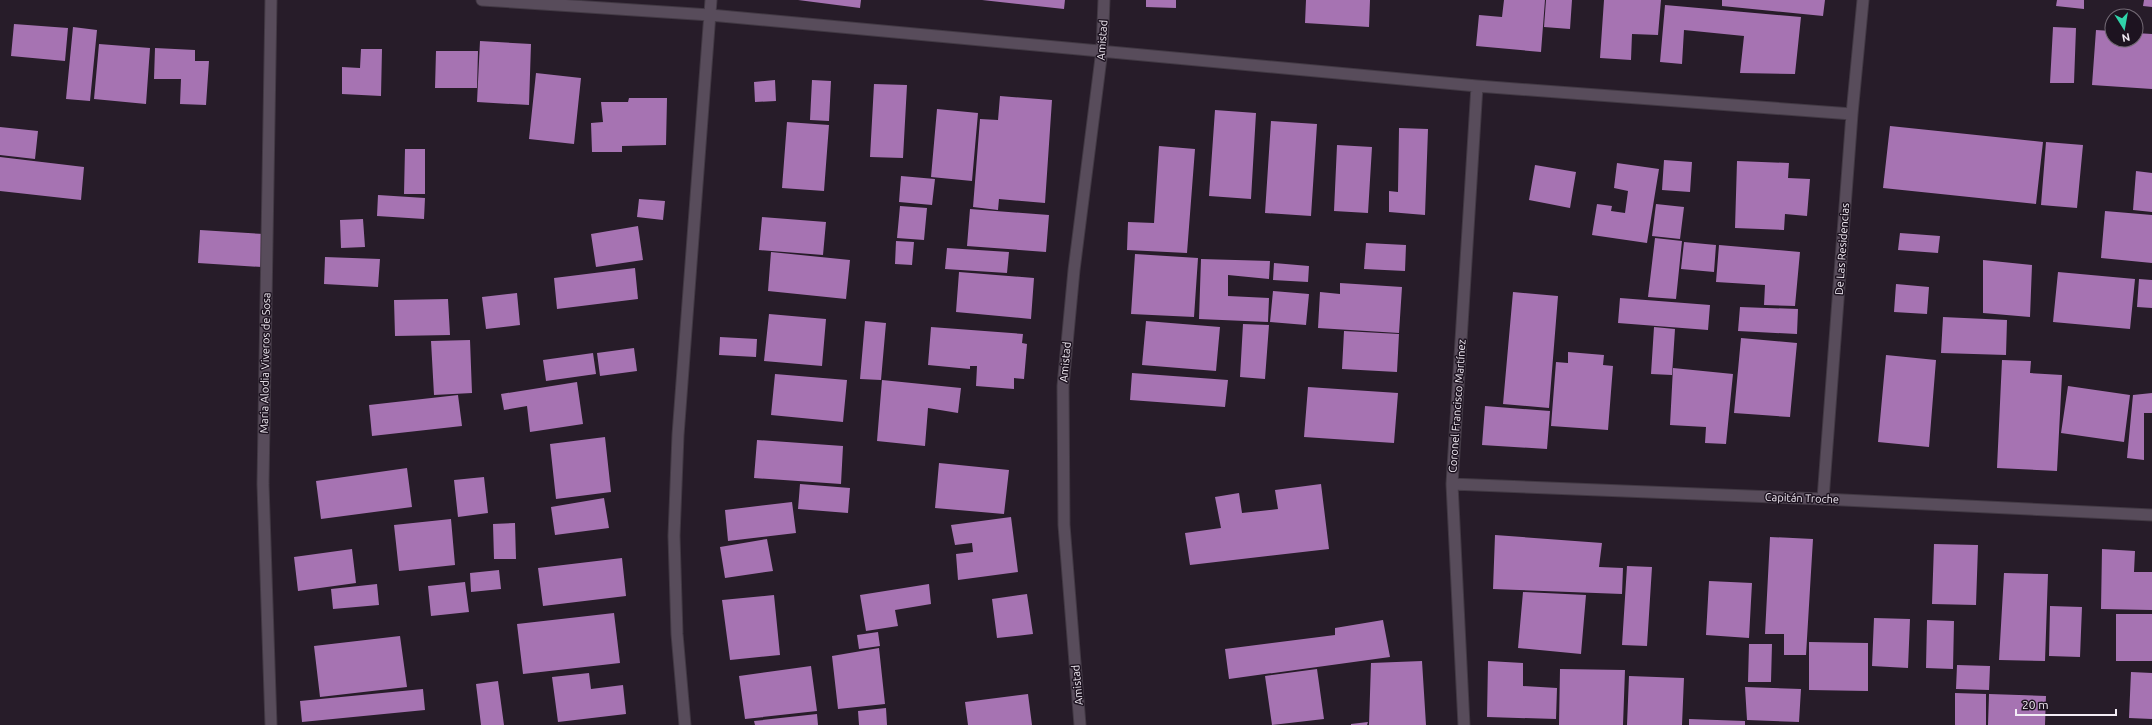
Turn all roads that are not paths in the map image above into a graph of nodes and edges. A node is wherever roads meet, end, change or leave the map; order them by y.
1 (271, 0) edge
2 (482, 0) edge
3 (711, 0) edge
4 (1104, 0) edge
5 (1863, 0) edge
6 (710, 15) junction
7 (1102, 50) junction
8 (1477, 86) junction
9 (1852, 114) junction
10 (1452, 484) junction
11 (1823, 499) junction
12 (2152, 515) edge
13 (271, 725) edge
14 (685, 725) edge
15 (1080, 725) edge
16 (1464, 725) edge

1 - 13 street, Maria Alodia Viveros de Sosa
2 - 6 street
3 - 6 street
4 - 7 street, Amistad
5 - 9 street, De Las Residencias
6 - 7 street
6 - 14 street
7 - 8 street
7 - 15 street, Amistad
8 - 9 street
8 - 10 street, Coronel Francisco Martínez
9 - 11 street, De Las Residencias
10 - 11 street, Capitán Troche
10 - 16 street, Coronel Francisco Martínez
11 - 12 street, Capitán Troche

